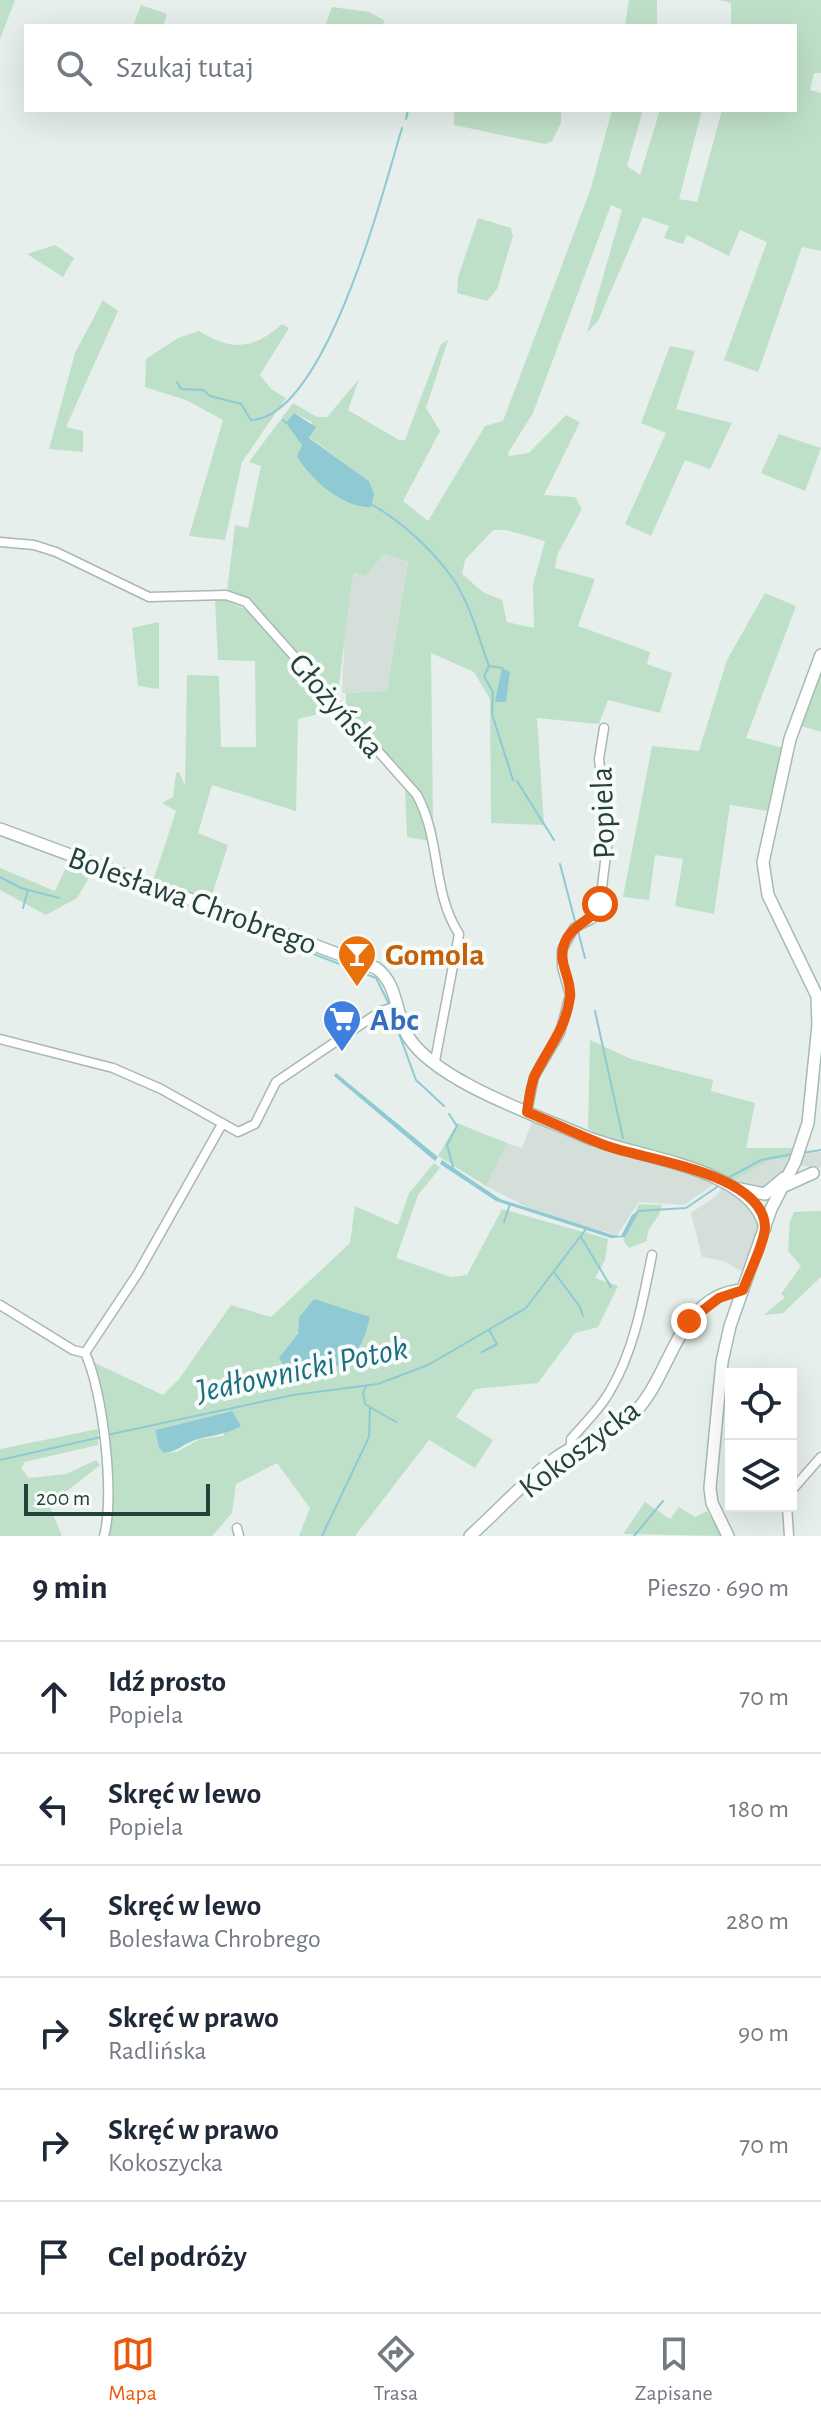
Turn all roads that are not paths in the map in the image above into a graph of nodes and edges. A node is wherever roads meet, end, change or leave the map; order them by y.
1 (0, 542) edge
2 (821, 655) edge
3 (604, 728) dead end
4 (0, 829) edge
5 (392, 1008) junction
6 (0, 1039) edge
7 (818, 1055) edge
8 (435, 1061) junction
9 (527, 1112) junction
10 (221, 1126) junction
11 (791, 1169) junction
12 (817, 1173) edge
13 (782, 1187) junction
14 (765, 1202) junction
15 (652, 1255) dead end
16 (743, 1290) junction
17 (0, 1305) edge
18 (85, 1353) junction
19 (571, 1448) junction
20 (821, 1457) edge
21 (797, 1484) edge
22 (787, 1512) edge
23 (104, 1536) edge
24 (470, 1536) edge
25 (728, 1536) edge
26 (789, 1536) edge

1 - 8 street, Głożyńska
2 - 7 street
3 - 9 street, Popiela
4 - 5 street, Bolesława Chrobrego
5 - 8 street, Bolesława Chrobrego
5 - 10 street
6 - 10 street
7 - 11 street
8 - 9 street, Bolesława Chrobrego
9 - 14 street, Bolesława Chrobrego
10 - 18 street
11 - 12 street
11 - 13 street
11 - 14 street
12 - 13 street
13 - 14 street
14 - 16 street
15 - 19 street
16 - 19 street, Kokoszycka
16 - 25 street
17 - 18 street
18 - 23 street
19 - 24 street, Kokoszycka
20 - 21 street
22 - 26 street

